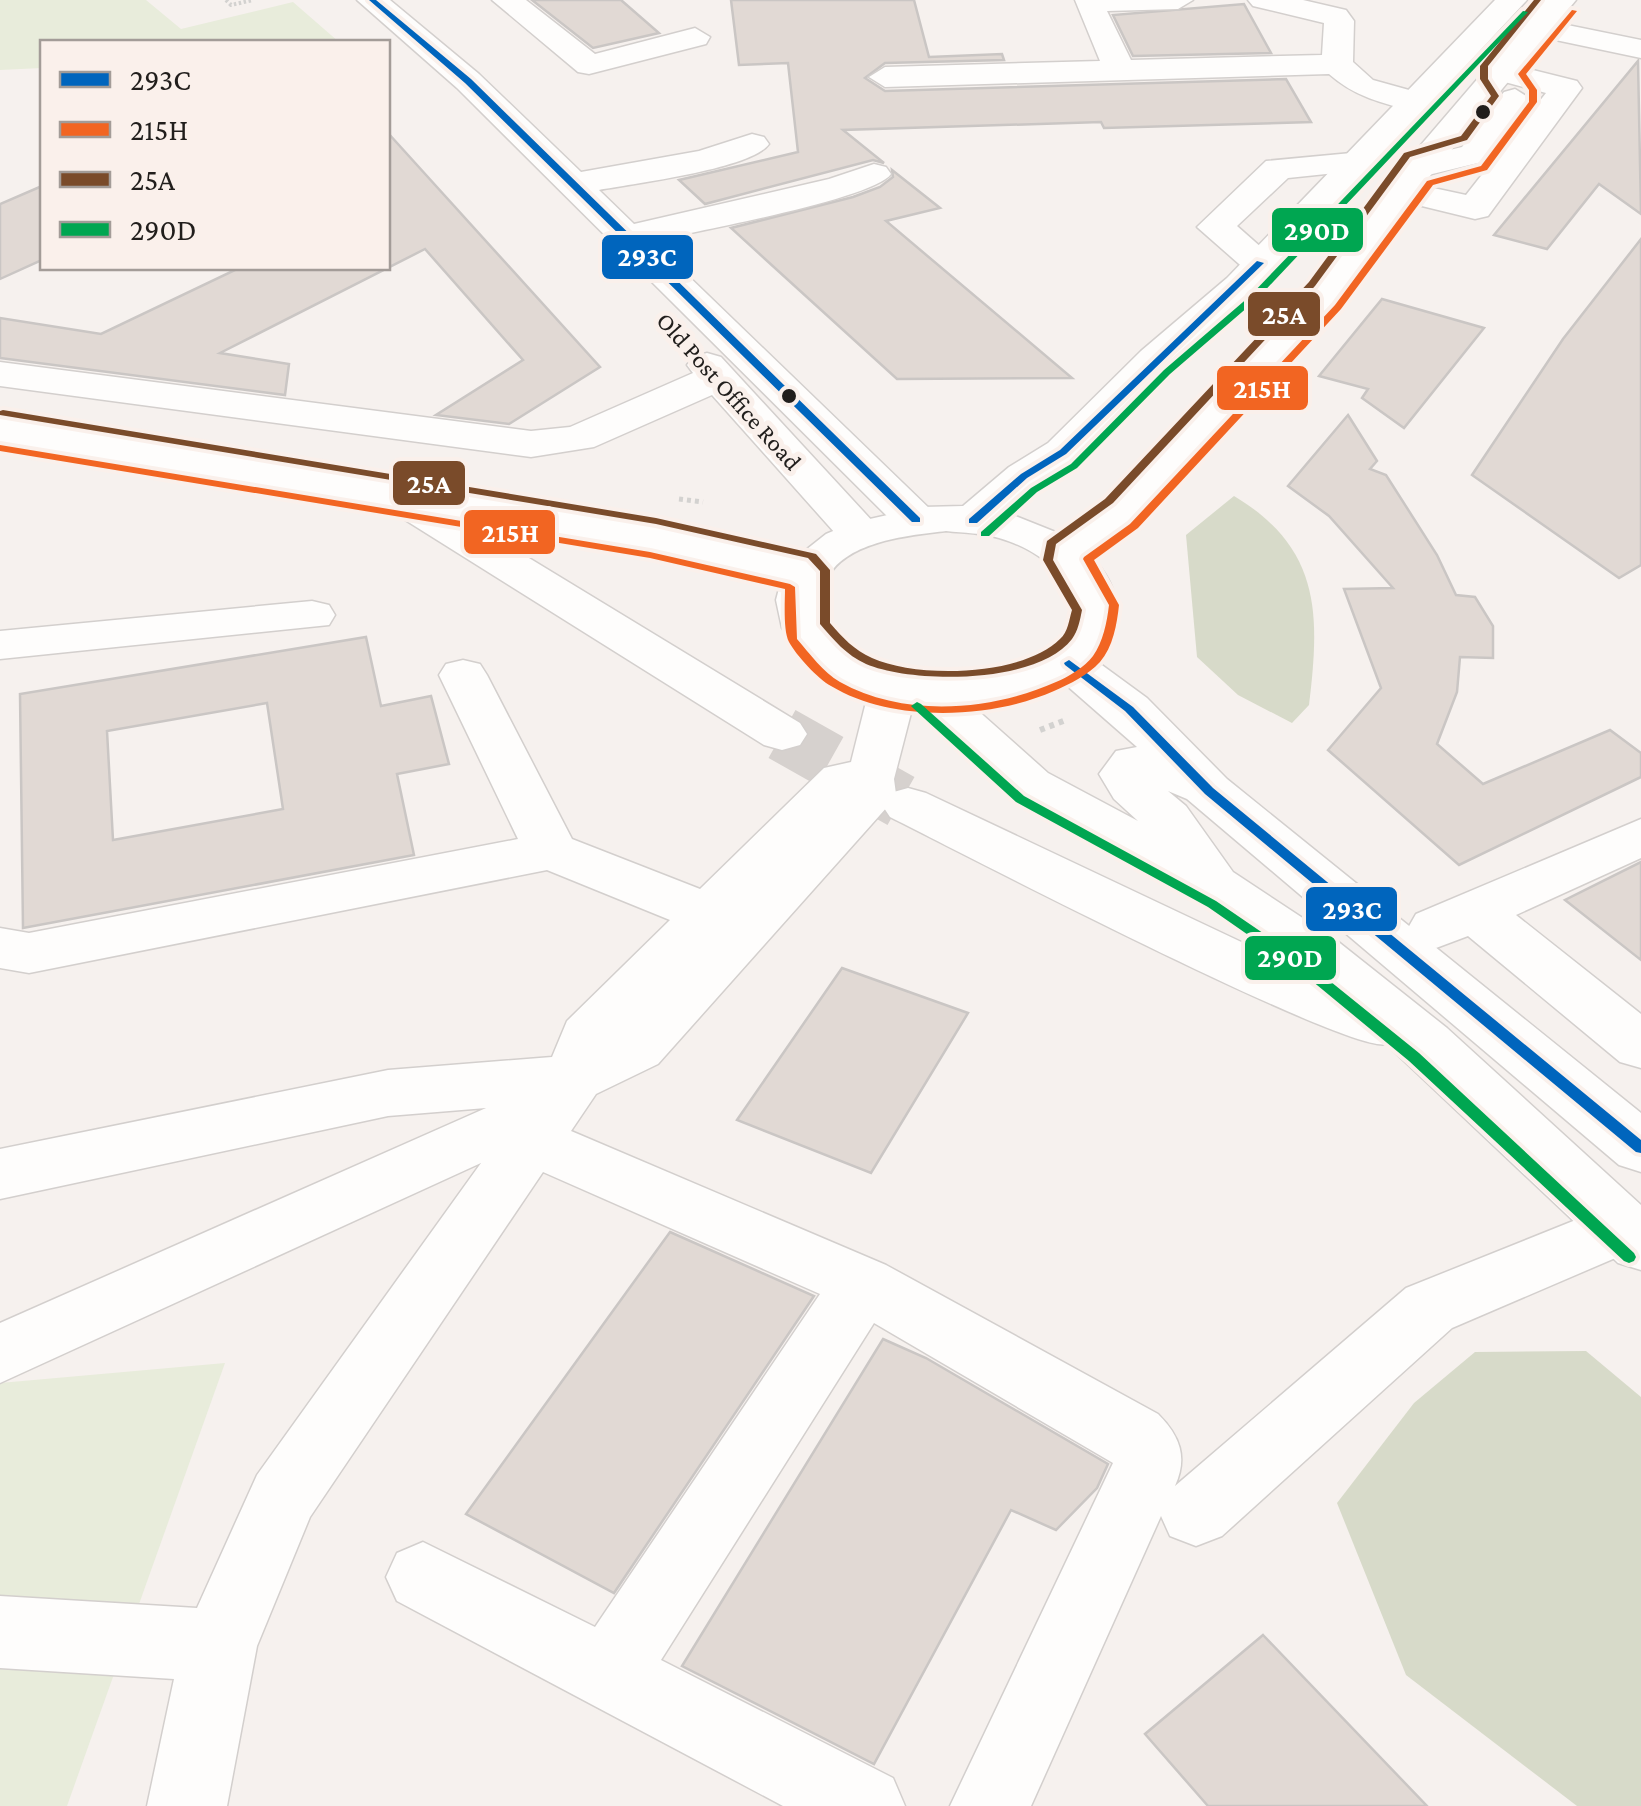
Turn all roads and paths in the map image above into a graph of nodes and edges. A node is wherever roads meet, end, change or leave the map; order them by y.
1 (226, 0) edge
2 (253, 0) edge
3 (340, 0) edge
4 (372, 0) edge
5 (507, 0) edge
6 (1178, 0) edge
7 (1263, 0) edge
8 (1512, 0) edge
9 (1562, 0) edge
10 (1538, 28) junction
11 (695, 37) dead end
12 (385, 40) edge
13 (1636, 40) edge
14 (390, 45) edge
15 (1337, 64) junction
16 (1119, 69) junction
17 (1500, 72) junction
18 (885, 77) dead end
19 (1416, 102) junction
20 (752, 144) dead end
21 (1362, 162) junction
22 (874, 174) dead end
23 (1410, 179) junction
24 (575, 184) junction
25 (627, 236) junction
26 (1260, 263) junction
27 (0, 374) edge
28 (718, 378) junction
29 (0, 430) edge
30 (394, 494) junction
31 (916, 520) junction
32 (973, 521) junction
33 (860, 533) junction
34 (1065, 554) junction
35 (808, 573) junction
36 (312, 615) dead end
37 (0, 645) edge
38 (1068, 663) junction
39 (462, 675) dead end
40 (912, 690) junction
41 (1069, 719) dead end
42 (1034, 732) dead end
43 (782, 734) tunnel mouth
44 (888, 790) junction
45 (1209, 790) junction
46 (1641, 837) edge
47 (551, 850) junction
48 (1222, 889) junction
49 (706, 914) junction
50 (0, 948) edge
51 (1426, 1044) junction
52 (1641, 1046) edge
53 (574, 1078) junction
54 (534, 1137) junction
55 (1641, 1148) edge
56 (0, 1174) edge
57 (1632, 1236) edge
58 (863, 1284) junction
59 (0, 1354) edge
60 (1196, 1513) dead end
61 (424, 1576) dead end
62 (0, 1632) edge
63 (219, 1646) junction
64 (609, 1673) junction
65 (187, 1806) edge
66 (865, 1806) edge
67 (990, 1806) edge

1 - 2 path
3 - 12 main road, Old Post Office Road
4 - 24 main road, Old Post Office Road
5 - 11 main road
6 - 16 main road
7 - 15 main road
8 - 19 main road
9 - 10 main road
10 - 13 main road
10 - 17 main road
14 - 28 main road, Old Post Office Road
15 - 16 main road
15 - 19 main road
16 - 18 main road
17 - 23 main road
17 - 23 main road
19 - 21 main road
20 - 24 main road
21 - 26 main road
21 - 26 main road
22 - 25 main road
23 - 34 main road
24 - 25 main road, Old Post Office Road
25 - 31 main road, Old Post Office Road
26 - 32 main road
27 - 28 main road
28 - 33 main road, Old Post Office Road
29 - 30 main road
30 - 35 main road
30 - 43 main road
31 - 32 main road
31 - 33 main road
32 - 34 main road
33 - 35 main road
34 - 38 main road
35 - 40 main road
36 - 37 main road
38 - 40 main road
38 - 45 main road
39 - 47 main road
40 - 44 main road
40 - 48 main road
41 - 42 path
44 - 49 main road
44 - 51 main road
44 - 53 main road
45 - 48 main road
45 - 55 main road
46 - 52 main road
47 - 49 main road
47 - 50 main road
48 - 51 main road
49 - 53 main road
51 - 57 main road
53 - 54 main road
53 - 56 main road
54 - 58 main road
54 - 59 main road
54 - 63 main road
57 - 60 main road
58 - 64 main road
58 - 67 main road
61 - 64 main road
62 - 63 main road
63 - 65 main road
64 - 66 main road

